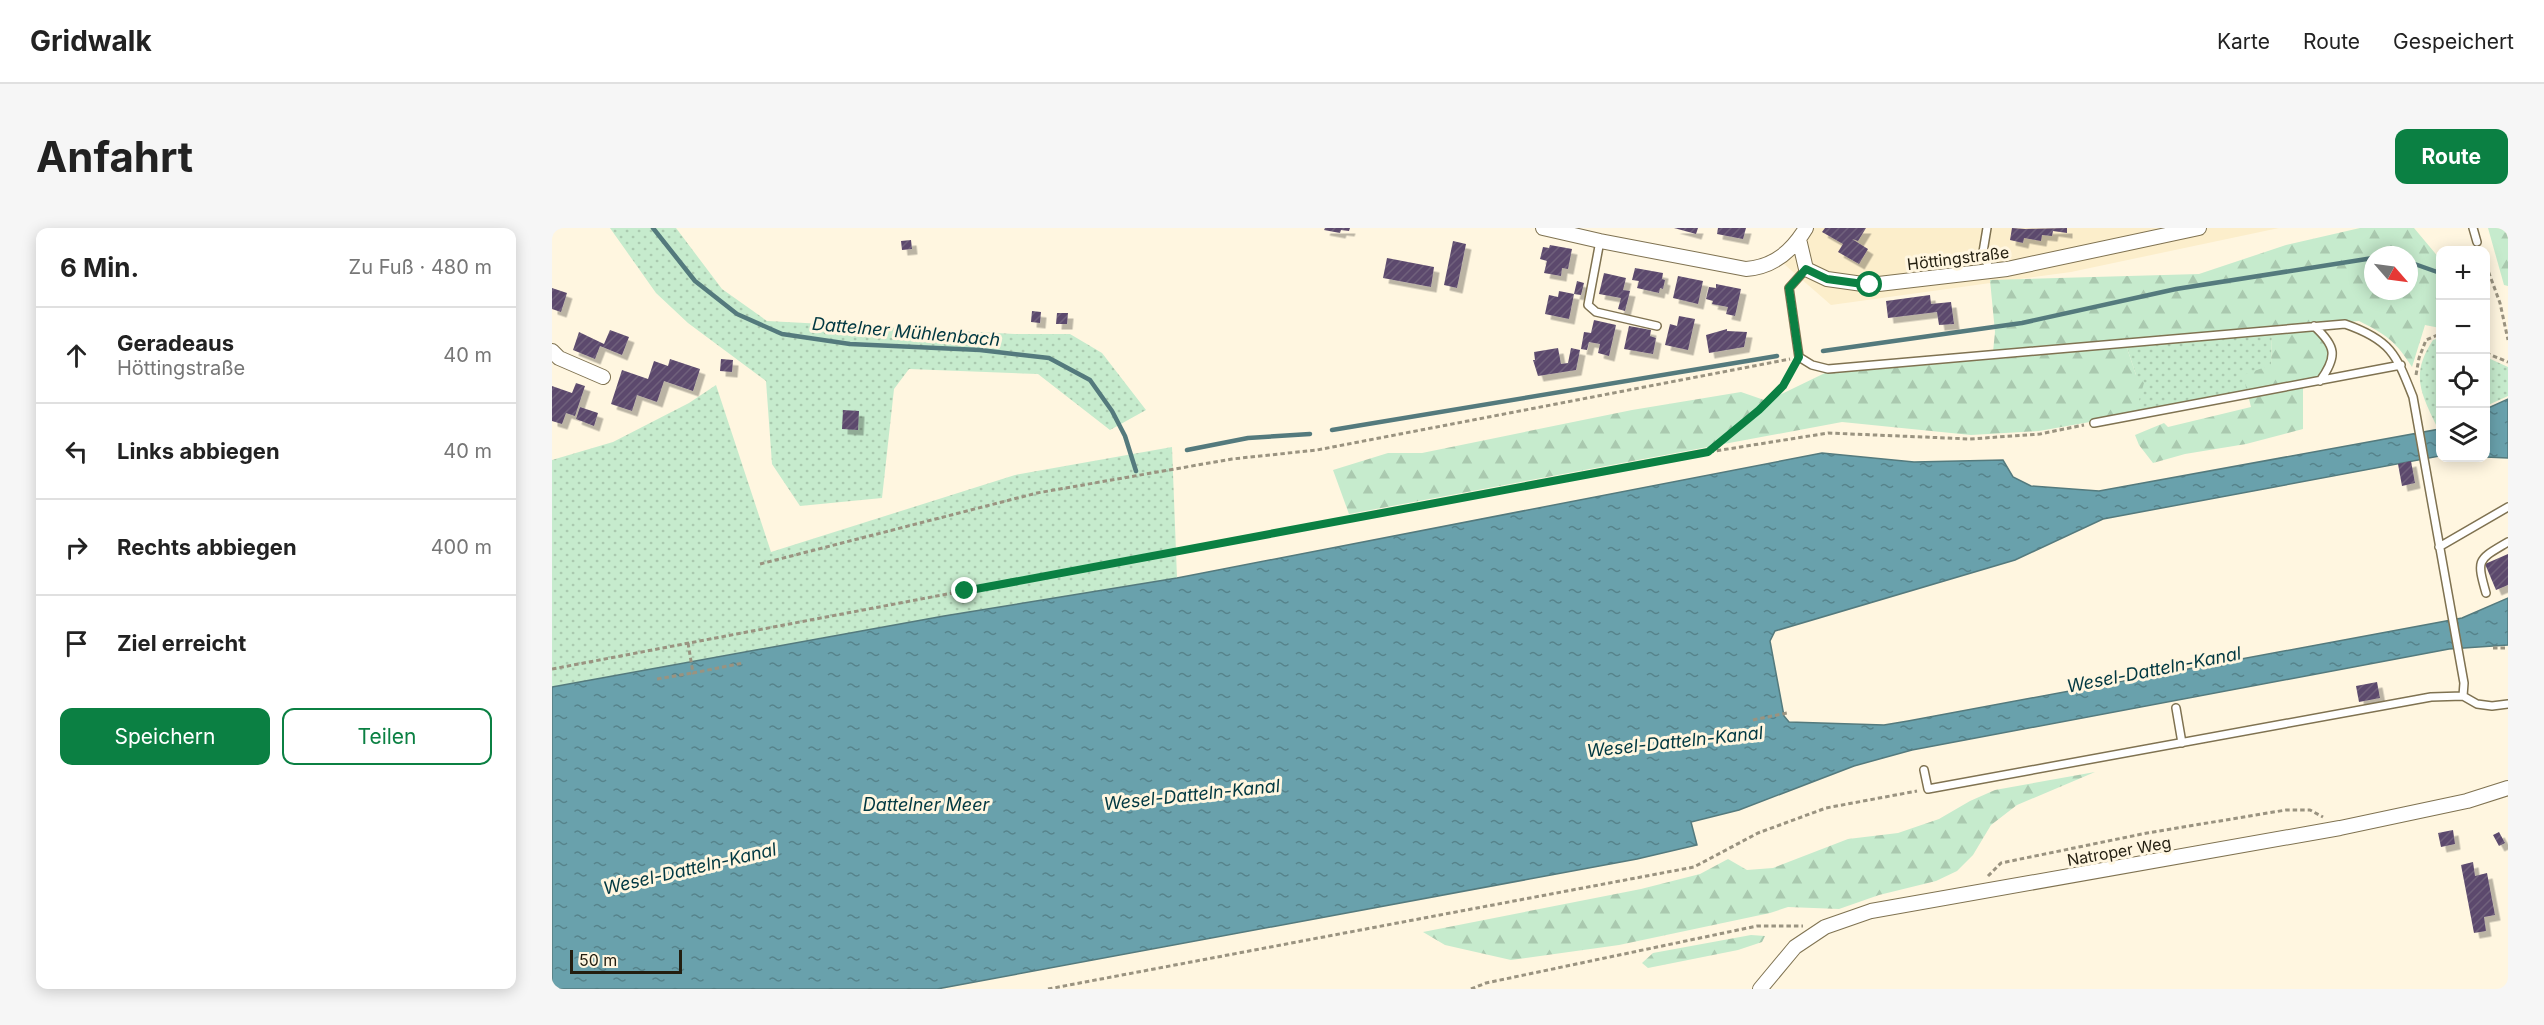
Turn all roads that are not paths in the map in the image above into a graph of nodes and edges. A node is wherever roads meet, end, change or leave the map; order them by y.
1 (1543, 228) edge
2 (1987, 228) edge
3 (2199, 228) edge
4 (2473, 228) edge
5 (1802, 233) edge
6 (1600, 241) junction
7 (2477, 242) dead end
8 (1806, 269) junction
9 (1990, 271) junction
10 (1658, 326) dead end
11 (2314, 326) junction
12 (552, 351) edge
13 (2401, 365) junction
14 (603, 377) dead end
15 (2320, 381) junction
16 (2094, 423) road end
17 (2508, 507) edge
18 (2508, 542) edge
19 (2439, 547) junction
20 (2486, 593) dead end
21 (2463, 696) junction
22 (2508, 704) edge
23 (2176, 708) dead end
24 (2182, 743) junction
25 (1924, 770) dead end
26 (2508, 788) edge
27 (1760, 989) edge

1 - 6 street
2 - 9 lane
3 - 9 street, Höttingstraße
4 - 7 lane
5 - 6 street
5 - 8 street
6 - 10 lane
8 - 9 street, Höttingstraße
8 - 11 lane
11 - 13 lane
11 - 15 lane
12 - 14 street
13 - 15 lane
13 - 19 lane
15 - 16 lane
17 - 19 lane
18 - 20 lane
19 - 21 lane
21 - 22 lane
21 - 24 lane
23 - 24 lane
24 - 25 lane
26 - 27 street, Natroper Weg

